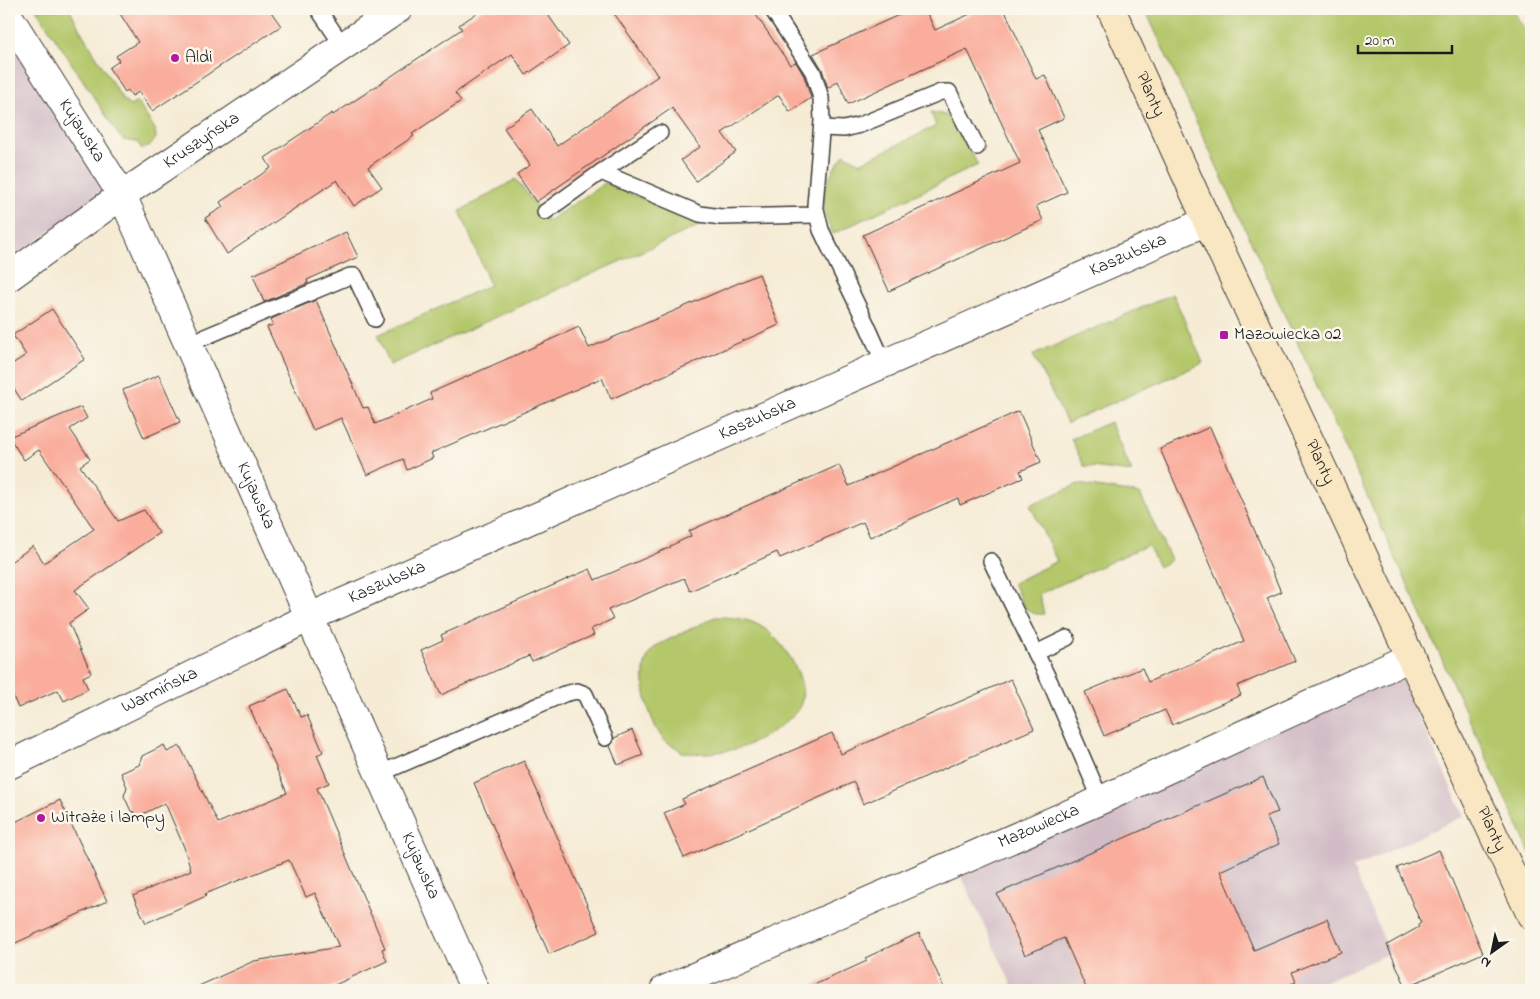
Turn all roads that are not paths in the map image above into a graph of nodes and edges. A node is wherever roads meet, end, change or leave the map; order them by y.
1 (318, 9) edge
2 (398, 9) edge
3 (772, 9) edge
4 (1111, 9) edge
5 (9, 17) edge
6 (343, 46) junction
7 (822, 128) junction
8 (660, 134) dead end
9 (977, 147) dead end
10 (601, 172) junction
11 (122, 195) junction
12 (545, 212) dead end
13 (818, 215) junction
14 (1207, 220) junction
15 (9, 277) edge
16 (375, 319) dead end
17 (188, 344) junction
18 (884, 363) junction
19 (991, 561) dead end
20 (310, 617) junction
21 (1067, 638) dead end
22 (1036, 653) junction
23 (1411, 657) junction
24 (605, 738) dead end
25 (9, 765) edge
26 (379, 774) junction
27 (1101, 800) junction
28 (1531, 914) edge
29 (475, 990) edge
30 (664, 990) edge

1 - 6 lane
2 - 6 street, Kruszyńska
3 - 7 lane
4 - 14 street, Planty
5 - 11 street, Kujawska
6 - 11 street, Kruszyńska
7 - 9 lane
7 - 13 lane
8 - 10 lane
10 - 12 lane
10 - 13 lane
11 - 15 street, Kruszyńska
11 - 17 street, Kujawska
13 - 18 lane
14 - 18 street, Kaszubska
14 - 23 street, Planty
16 - 17 lane
17 - 20 street, Kujawska
18 - 20 street, Kaszubska
19 - 22 lane
20 - 25 street, Warmińska
20 - 26 street, Kujawska
21 - 22 lane
22 - 27 lane
23 - 27 street, Mazowiecka
23 - 28 street, Planty
24 - 26 lane
26 - 29 street, Kujawska
27 - 30 street, Mazowiecka

